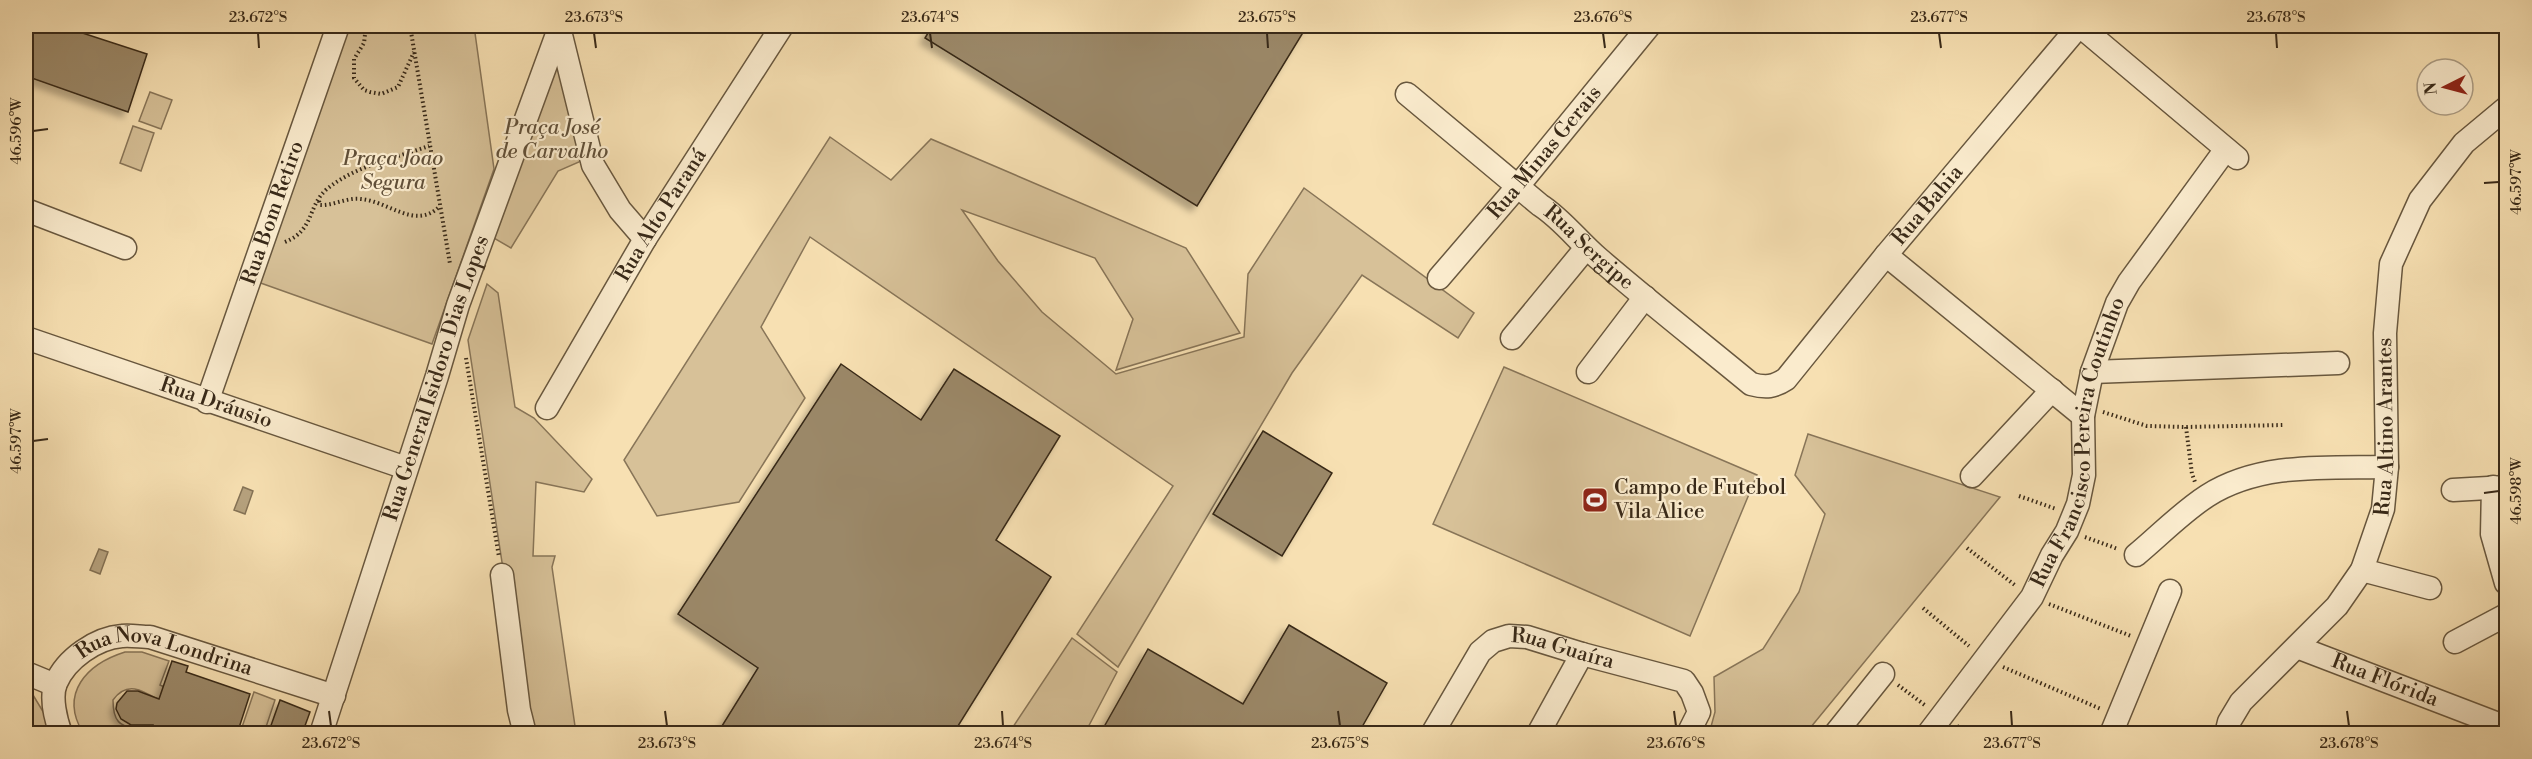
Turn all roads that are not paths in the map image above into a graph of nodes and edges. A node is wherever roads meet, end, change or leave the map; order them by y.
1 (338, 26) edge
2 (560, 26) edge
3 (782, 26) edge
4 (1649, 26) edge
5 (2080, 26) edge
6 (1407, 94) dead end
7 (2506, 108) edge
8 (1518, 186) junction
9 (26, 210) edge
10 (645, 239) junction
11 (125, 248) dead end
12 (1586, 248) junction
13 (1886, 255) junction
14 (1439, 278) dead end
15 (1645, 297) junction
16 (26, 338) edge
17 (1512, 338) dead end
18 (2338, 363) dead end
19 (1588, 372) dead end
20 (2092, 372) junction
21 (1776, 386) joint
22 (2052, 390) junction
23 (207, 402) junction
24 (547, 408) dead end
25 (2084, 411) junction
26 (2387, 467) junction
27 (406, 468) junction
28 (1972, 476) dead end
29 (2500, 487) edge
30 (2453, 490) dead end
31 (2136, 555) dead end
32 (2362, 570) junction
33 (502, 574) road end
34 (2506, 583) edge
35 (2430, 588) dead end
36 (2170, 591) dead end
37 (2506, 615) edge
38 (2455, 642) dead end
39 (2297, 647) junction
40 (1582, 654) junction
41 (26, 673) edge
42 (1883, 674) dead end
43 (55, 685) junction
44 (334, 696) junction
45 (2114, 725) edge
46 (2506, 727) edge
47 (61, 734) edge
48 (321, 734) edge
49 (525, 734) edge
50 (1432, 734) edge
51 (1539, 734) edge
52 (1688, 734) edge
53 (1834, 734) edge
54 (1928, 734) edge
55 (2226, 734) edge

1 - 23 street, Rua Bom Retiro
2 - 10 street
2 - 27 street, Rua General Isidoro Dias Lopes
3 - 10 street, Rua Alto Paraná
4 - 8 street, Rua Minas Gerais
5 - 13 street, Rua Bahia
5 - 20 street, Rua Francisco Pereira Coutinho
6 - 8 street, Rua Sergipe
7 - 26 street, Rua Altino Arantes
8 - 12 street, Rua Sergipe
8 - 14 street, Rua Minas Gerais
9 - 11 street
10 - 24 street, Rua Alto Paraná
12 - 15 street, Rua Sergipe
12 - 17 street
13 - 21 street, Rua Bahia
13 - 22 street
15 - 19 street
15 - 21 street, Rua Sergipe
16 - 23 street, Rua Dráusio
18 - 20 street
20 - 25 street, Rua Francisco Pereira Coutinho
22 - 25 street
22 - 28 street
23 - 27 street, Rua Dráusio
25 - 54 street, Rua Francisco Pereira Coutinho
26 - 31 street
26 - 32 street, Rua Altino Arantes
27 - 44 street, Rua General Isidoro Dias Lopes
29 - 30 street
29 - 34 street
32 - 35 street
32 - 39 street, Rua Altino Arantes
33 - 49 street
36 - 45 street
37 - 38 street
39 - 46 street, Rua Flórida
39 - 55 street, Rua Altino Arantes
40 - 50 street, Rua Guaíra
40 - 51 street
40 - 52 street, Rua Guaíra
41 - 43 street
42 - 53 street
43 - 44 street, Rua Nova Londrina
43 - 47 street, Rua Nova Londrina
44 - 48 street, Rua General Isidoro Dias Lopes

